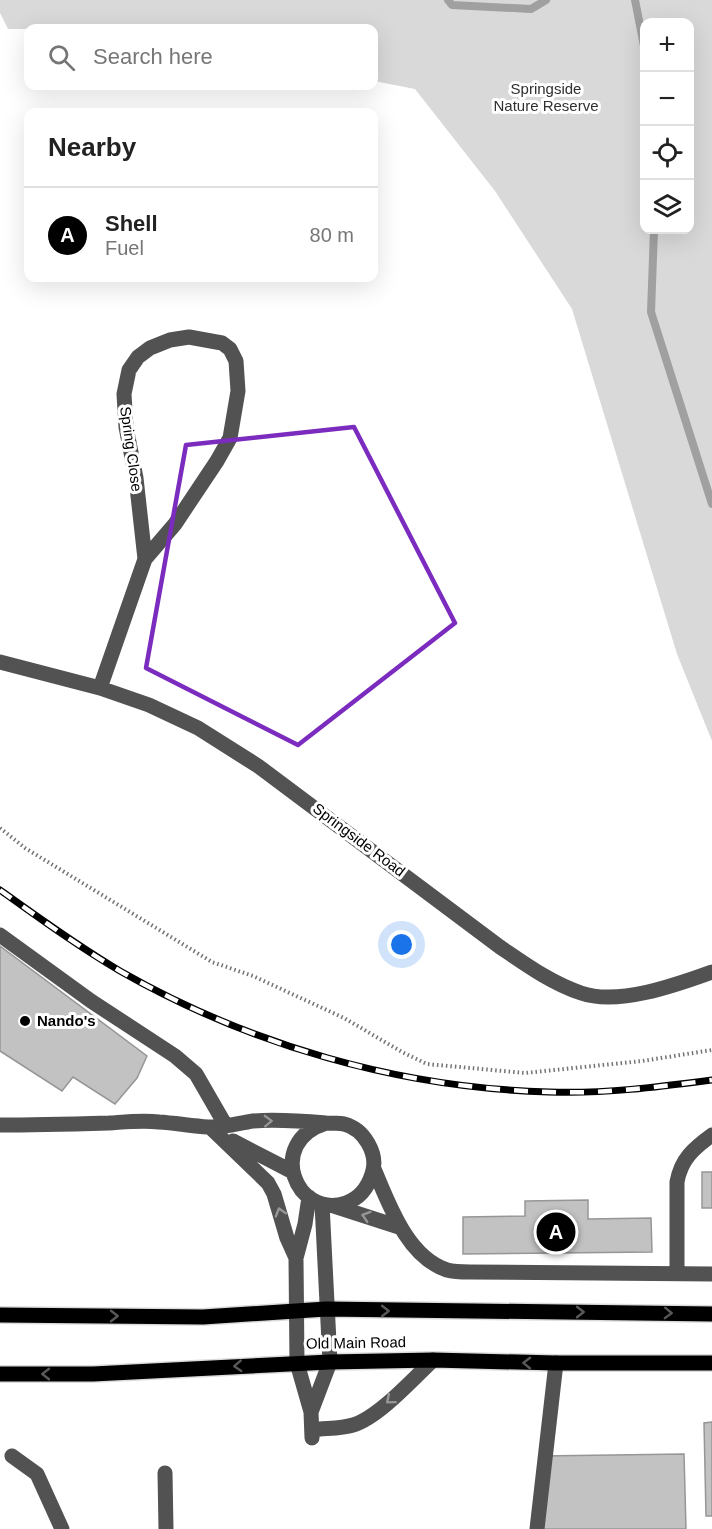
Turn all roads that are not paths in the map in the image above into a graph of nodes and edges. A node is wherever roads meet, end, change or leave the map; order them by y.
1 (145, 559) junction
2 (0, 662) edge
3 (100, 687) junction
4 (0, 935) edge
5 (712, 972) edge
6 (326, 1123) junction
7 (0, 1125) edge
8 (226, 1126) junction
9 (210, 1127) junction
10 (712, 1136) edge
11 (374, 1169) junction
12 (293, 1172) junction
13 (321, 1202) junction
14 (399, 1227) junction
15 (296, 1258) junction
16 (677, 1273) junction
17 (712, 1274) edge
18 (326, 1309) junction
19 (295, 1310) junction
20 (712, 1314) edge
21 (0, 1315) edge
22 (433, 1360) junction
23 (330, 1362) junction
24 (297, 1363) junction
25 (556, 1363) junction
26 (712, 1363) edge
27 (0, 1374) edge
28 (311, 1412) junction
29 (12, 1456) dead end
30 (165, 1473) dead end
31 (62, 1529) edge
32 (166, 1529) edge
33 (537, 1529) edge

1 - 1 street, Spring Close
1 - 3 street, Spring Close
2 - 3 street, Springside Road
3 - 5 street, Springside Road
4 - 8 street
8 -> 6 street
6 - 11 street
6 - 12 street
7 - 9 street
8 - 9 street
9 - 12 street
15 -> 9 street
10 - 16 street
11 - 13 street
11 - 14 street
12 - 13 street
14 -> 13 street
13 - 15 street
13 - 18 street
14 - 16 street
15 - 19 street
16 - 17 street
18 - 19 main road, Old Main Road
18 -> 20 main road, Old Main Road
18 - 23 street
21 -> 19 main road, Old Main Road
19 - 24 street
22 - 23 main road, Old Main Road
25 -> 22 main road, Old Main Road
22 -> 28 street
23 - 24 main road, Old Main Road
23 - 28 street
24 -> 27 main road, Old Main Road
24 - 28 street
25 - 26 main road, Old Main Road
25 - 33 street
29 - 31 street
30 - 32 street

